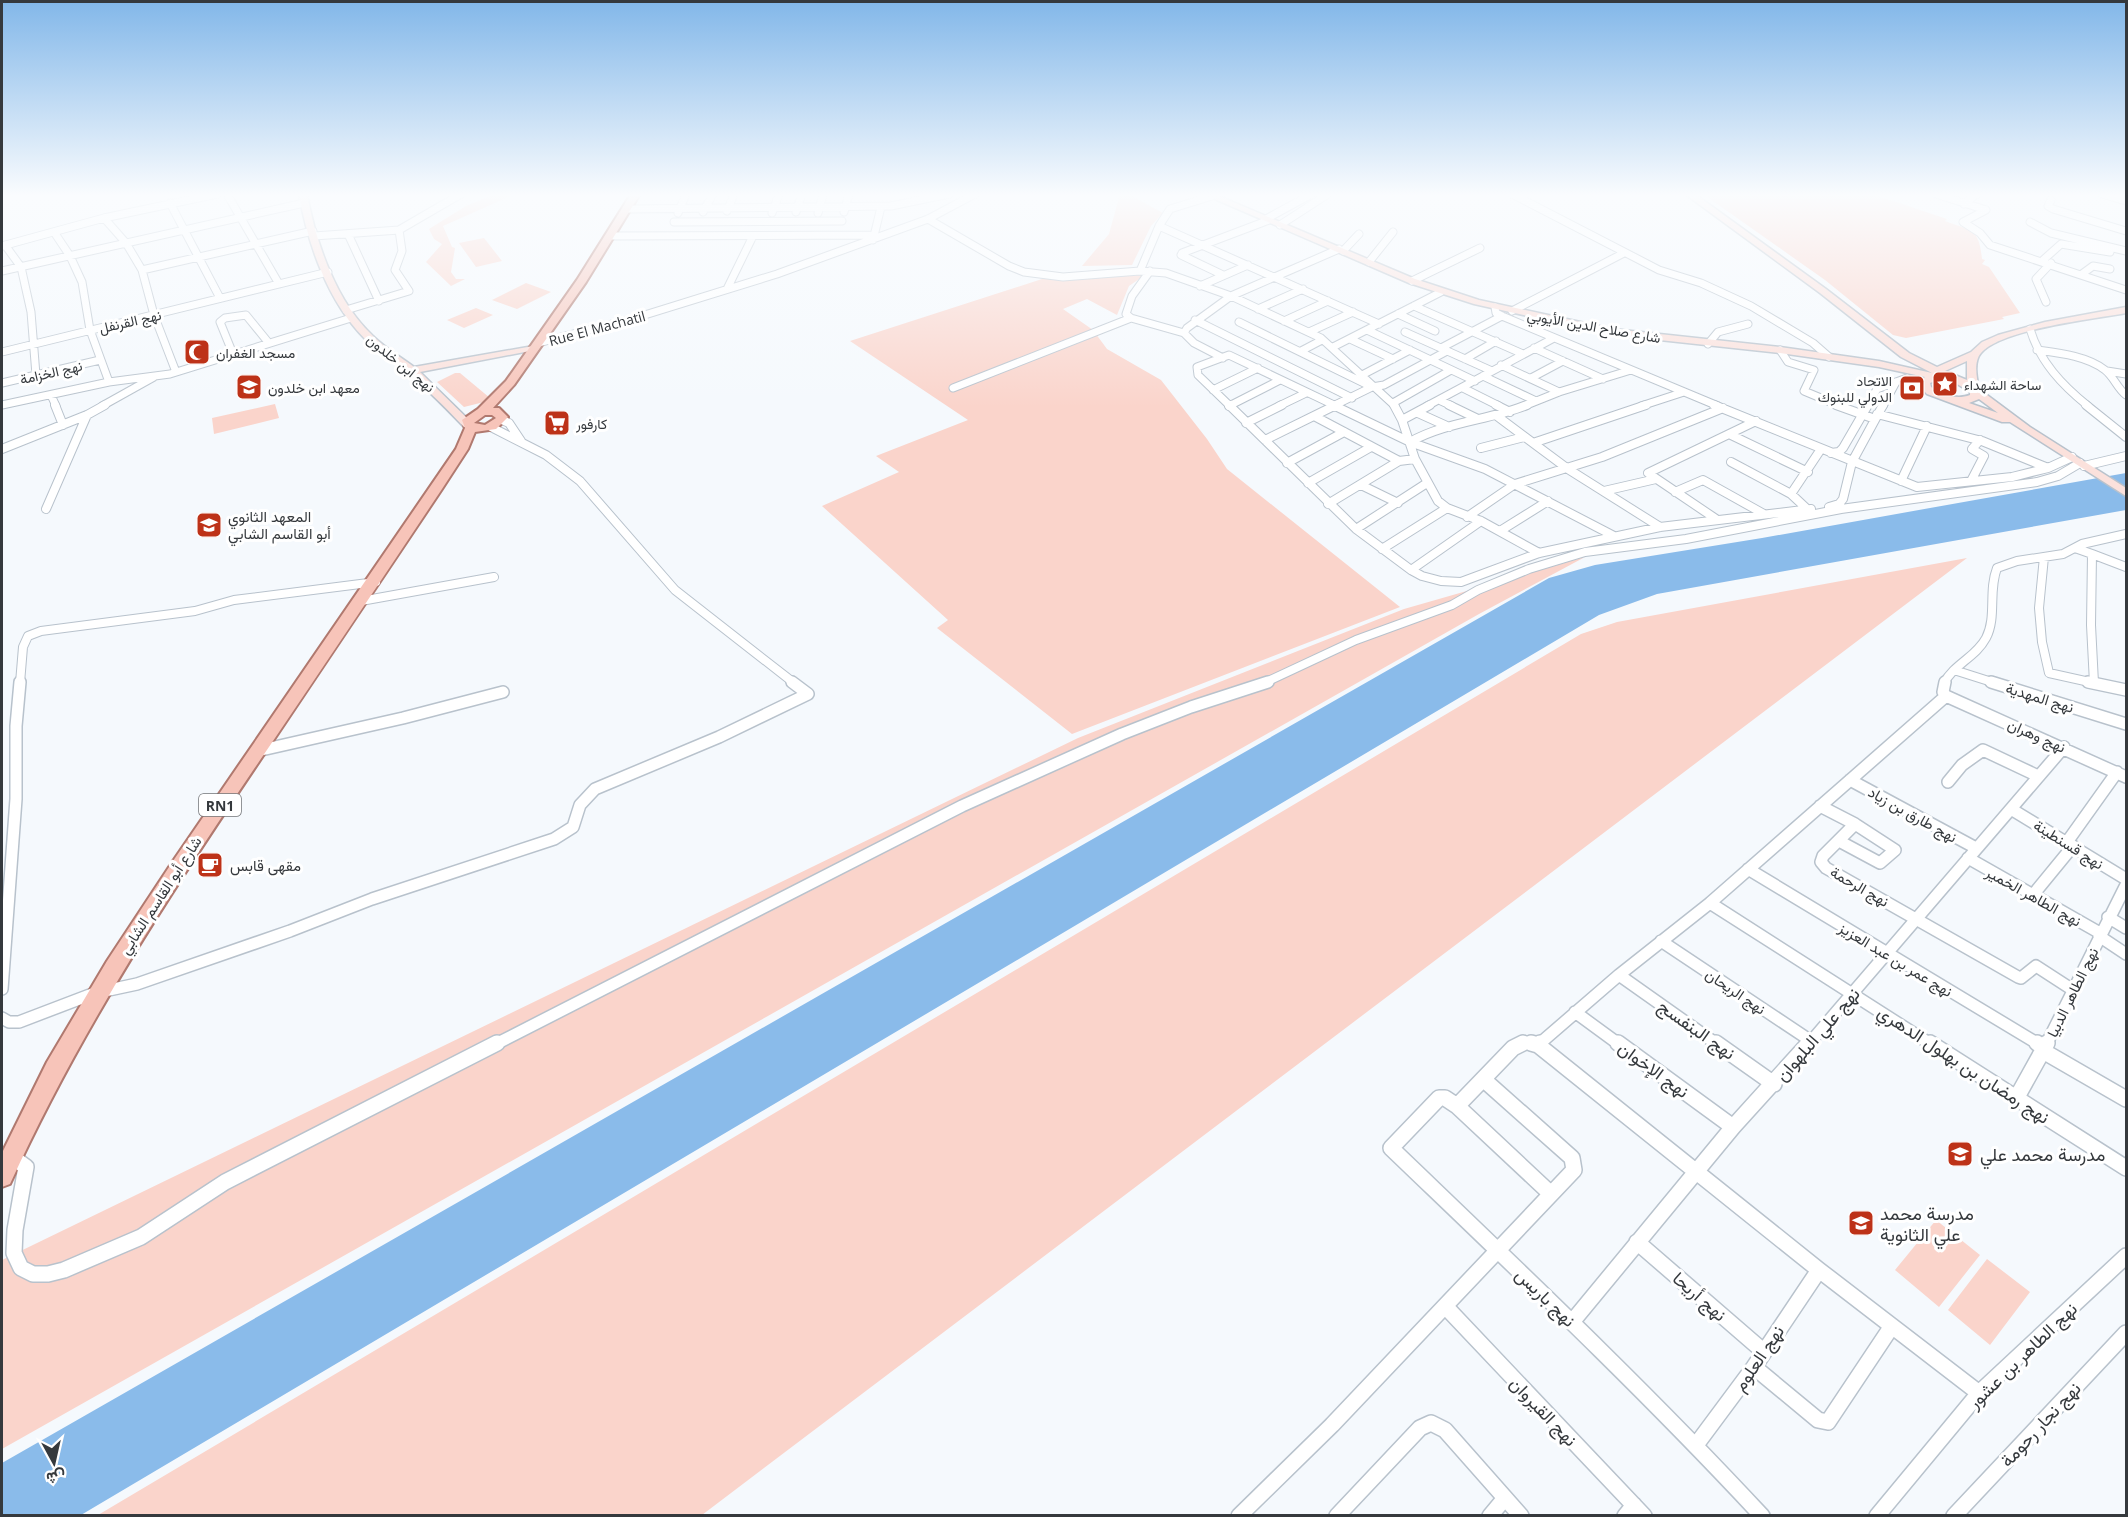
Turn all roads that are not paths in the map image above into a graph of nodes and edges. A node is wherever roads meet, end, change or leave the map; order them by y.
1 (31, 265) edge
2 (74, 265) edge
3 (139, 265) edge
4 (164, 265) edge
5 (202, 265) edge
6 (268, 265) edge
7 (325, 265) edge
8 (362, 265) edge
9 (396, 265) edge
10 (591, 265) edge
11 (739, 265) edge
12 (800, 265) edge
13 (1007, 265) edge
14 (1143, 265) edge
15 (1178, 265) edge
16 (1203, 265) edge
17 (1248, 265) joint
18 (1303, 265) edge
19 (1375, 265) edge
20 (1445, 265) edge
21 (1601, 265) edge
22 (1648, 265) edge
23 (1780, 265) edge
24 (1787, 265) edge
25 (2050, 265) edge
26 (2053, 265) edge
27 (21, 267) junction
28 (2110, 269) dead end
29 (142, 270) junction
30 (2, 271) edge
31 (1140, 271) junction
32 (1150, 271) junction
33 (328, 272) junction
34 (2082, 274) junction
35 (1224, 275) junction
36 (1174, 276) junction
37 (1275, 276) junction
38 (1412, 281) junction
39 (279, 284) junction
40 (1200, 286) junction
41 (727, 289) junction
42 (1303, 289) junction
43 (2127, 290) edge
44 (1441, 292) junction
45 (1231, 296) junction
46 (220, 298) junction
47 (1328, 300) junction
48 (379, 301) junction
49 (2046, 302) dead end
50 (1413, 306) junction
51 (1495, 307) junction
52 (1258, 309) junction
53 (2127, 310) edge
54 (1512, 311) junction
55 (1353, 312) junction
56 (349, 314) junction
57 (1398, 314) junction
58 (154, 315) junction
59 (1502, 316) junction
60 (1131, 318) junction
61 (1195, 320) junction
62 (1284, 321) junction
63 (1239, 322) dead end
64 (1452, 322) junction
65 (1379, 324) junction
66 (1421, 324) junction
67 (1748, 324) dead end
68 (2030, 329) junction
69 (90, 330) junction
70 (1366, 330) junction
71 (1435, 331) junction
72 (1473, 331) junction
73 (1310, 332) junction
74 (1405, 332) junction
75 (1184, 333) junction
76 (1419, 338) junction
77 (1554, 338) junction
78 (1350, 339) junction
79 (1322, 340) junction
80 (1389, 340) junction
81 (1496, 341) junction
82 (268, 342) junction
83 (33, 344) junction
84 (1285, 344) junction
85 (1708, 344) junction
86 (536, 345) junction
87 (1333, 347) junction
88 (1534, 348) junction
89 (1299, 350) junction
90 (1410, 350) junction
91 (1444, 350) junction
92 (1780, 350) junction
93 (2037, 350) junction
94 (2, 352) edge
95 (233, 354) junction
96 (1264, 354) junction
97 (1523, 354) junction
98 (1974, 354) junction
99 (1829, 357) junction
100 (1223, 358) junction
101 (1393, 359) junction
102 (1464, 359) junction
103 (100, 360) junction
104 (1275, 360) junction
105 (1431, 360) junction
106 (1563, 361) junction
107 (1501, 365) junction
108 (1258, 368) junction
109 (1291, 368) junction
110 (1451, 370) junction
111 (1631, 370) junction
112 (411, 371) junction
113 (1492, 371) junction
114 (2107, 371) junction
115 (176, 372) junction
116 (2126, 373) edge
117 (1909, 374) junction
118 (1937, 374) junction
119 (36, 375) junction
120 (1362, 375) junction
121 (1483, 376) junction
122 (154, 377) junction
123 (1277, 378) junction
124 (1531, 378) junction
125 (1603, 379) junction
126 (1475, 381) junction
127 (108, 382) junction
128 (1896, 382) junction
129 (2, 383) edge
130 (510, 383) junction
131 (1374, 387) junction
132 (953, 388) dead end
133 (1463, 388) junction
134 (1928, 389) junction
135 (1213, 390) junction
136 (1974, 390) junction
137 (1559, 392) junction
138 (1306, 393) junction
139 (1684, 393) junction
140 (51, 395) junction
141 (2127, 395) edge
142 (1352, 398) junction
143 (445, 400) junction
144 (1952, 400) junction
145 (1441, 401) junction
146 (1536, 401) junction
147 (1393, 403) junction
148 (2, 405) edge
149 (1229, 406) junction
150 (1335, 407) junction
151 (1723, 408) junction
152 (1510, 412) junction
153 (479, 413) junction
154 (1418, 413) junction
155 (87, 415) junction
156 (1862, 415) junction
157 (1497, 416) junction
158 (1876, 416) junction
159 (1316, 417) junction
160 (1478, 419) junction
161 (1402, 420) junction
162 (1756, 421) junction
163 (495, 422) junction
164 (1246, 423) junction
165 (63, 424) junction
166 (470, 426) junction
167 (1927, 426) junction
168 (1449, 428) junction
169 (2026, 429) junction
170 (1344, 432) junction
171 (1731, 435) junction
172 (1524, 437) junction
173 (2127, 437) edge
174 (1265, 440) junction
175 (1980, 440) junction
176 (522, 441) junction
177 (1410, 442) junction
178 (1533, 443) junction
179 (2, 446) edge
180 (1371, 447) junction
181 (1481, 448) dead end
182 (462, 449) junction
183 (1821, 449) junction
184 (1831, 453) junction
185 (2127, 456) edge
186 (1415, 459) junction
187 (1399, 461) junction
188 (1731, 462) dead end
189 (1852, 462) junction
190 (1287, 463) junction
191 (2082, 464) junction
192 (2048, 468) junction
193 (1568, 469) junction
194 (1808, 472) junction
195 (1656, 479) junction
196 (1901, 481) junction
197 (1971, 481) junction
198 (1308, 483) junction
199 (1427, 483) junction
200 (1515, 484) junction
201 (1361, 485) junction
202 (1604, 491) junction
203 (1675, 492) junction
204 (1791, 494) junction
205 (2127, 494) edge
206 (1548, 501) junction
207 (1398, 503) junction
208 (1328, 504) junction
209 (1447, 508) junction
210 (46, 509) dead end
211 (1807, 510) junction
212 (1764, 514) junction
213 (1467, 517) junction
214 (1716, 519) junction
215 (1481, 521) junction
216 (1660, 527) junction
217 (1356, 529) junction
218 (1500, 531) junction
219 (2127, 534) edge
220 (1614, 536) junction
221 (2075, 548) junction
222 (1382, 549) junction
223 (1539, 553) junction
224 (2092, 554) junction
225 (2044, 557) junction
226 (2127, 567) edge
227 (1411, 570) junction
228 (494, 577) dead end
229 (376, 582) junction
230 (361, 601) junction
231 (1954, 670) junction
232 (2094, 683) junction
233 (2127, 690) edge
234 (503, 692) dead end
235 (1946, 696) junction
236 (2127, 724) edge
237 (2064, 747) junction
238 (257, 751) junction
239 (2122, 774) edge
240 (2038, 776) junction
241 (1850, 780) junction
242 (1948, 782) dead end
243 (1820, 806) junction
244 (2011, 809) junction
245 (1855, 824) junction
246 (1839, 840) junction
247 (2070, 844) junction
248 (1972, 853) junction
249 (1748, 869) junction
250 (2127, 879) edge
251 (2127, 885) edge
252 (2032, 896) junction
253 (1710, 903) junction
254 (2108, 917) junction
255 (1916, 918) junction
256 (5, 926) edge
257 (2127, 928) edge
258 (2100, 935) junction
259 (1661, 941) junction
260 (1887, 954) junction
261 (2127, 954) edge
262 (1619, 975) junction
263 (2, 989) edge
264 (2073, 990) junction
265 (95, 993) junction
266 (1853, 993) junction
267 (1575, 1012) junction
268 (2, 1018) edge
269 (1811, 1041) junction
270 (1538, 1045) junction
271 (2044, 1050) junction
272 (1483, 1079) junction
273 (1774, 1084) junction
274 (2017, 1097) junction
275 (2126, 1098) edge
276 (1457, 1106) junction
277 (1733, 1127) junction
278 (6, 1158) edge
279 (2127, 1168) edge
280 (1696, 1172) junction
281 (2, 1176) edge
282 (1551, 1194) junction
283 (1637, 1242) junction
284 (1498, 1250) junction
285 (2127, 1256) edge
286 (1818, 1270) junction
287 (1445, 1306) junction
288 (1572, 1322) junction
289 (1892, 1326) junction
290 (2127, 1333) edge
291 (1763, 1350) junction
292 (1754, 1367) junction
293 (1979, 1393) junction
294 (1696, 1445) junction
295 (1505, 1498) junction
296 (1634, 1512) edge
297 (1239, 1515) edge
298 (1337, 1515) edge
299 (1490, 1515) edge
300 (1521, 1515) edge
301 (1762, 1515) edge
302 (1877, 1515) edge
303 (1954, 1515) edge

1 - 27 street
2 - 69 street
3 - 29 street
4 - 29 street
5 - 46 street
6 - 39 street
7 - 33 main road, نهج ابن خلدون
8 - 48 street
9 - 48 street
10 - 86 main road, RN1
11 - 41 street
12 - 41 street, Rue El Machatil
13 - 31 street
14 - 31 street
15 - 36 street
16 - 35 street
17 - 35 street
17 - 37 street
18 - 37 street
19 - 38 main road, شارع صلاح الدين الأيوبي
20 - 38 street
21 - 54 street
22 - 99 street
23 - 117 main road
24 - 118 main road
25 - 49 street
26 - 34 street
27 - 30 street
27 - 83 street
28 - 34 street
29 - 58 street
31 - 32 street
32 - 36 street
32 - 60 street
33 - 39 street, نهج القرنفل
33 - 56 main road, نهج ابن خلدون
34 - 43 street
35 - 40 street
36 - 40 street
37 - 42 street
37 - 45 street
38 - 44 main road, شارع صلاح الدين الأيوبي
39 - 46 street, نهج القرنفل
40 - 45 street
41 - 86 street, Rue El Machatil
42 - 47 street
42 - 52 street
44 - 50 street
44 - 51 main road, شارع صلاح الدين الأيوبي
45 - 52 street
45 - 61 street
46 - 58 street, نهج القرنفل
47 - 55 street
47 - 62 street
48 - 56 street
50 - 57 street
50 - 64 street
51 - 54 main road, شارع صلاح الدين الأيوبي
51 - 59 street
52 - 62 street
53 - 68 main road
54 - 85 main road, شارع صلاح الدين الأيوبي
55 - 65 street
55 - 73 street
56 - 82 street
56 - 112 main road, نهج ابن خلدون
57 - 65 street
57 - 66 street
58 - 69 street, نهج القرنفل
58 - 115 street
59 - 72 street
59 - 77 street
60 - 75 street
60 - 132 street
61 - 75 street
61 - 96 street
62 - 73 street
63 - 84 street
64 - 71 street
64 - 72 street
65 - 70 street
66 - 71 street
66 - 74 street
67 - 85 street
68 - 93 street
68 - 98 main road
69 - 83 street, نهج القرنفل
69 - 103 street
70 - 78 street
70 - 80 street
71 - 76 street
72 - 81 street
72 - 91 street
73 - 79 street
74 - 76 street
74 - 80 street
75 - 100 street
76 - 91 street
77 - 88 street
77 - 111 street
78 - 87 street
78 - 101 street
79 - 87 street
79 - 89 street
80 - 90 street
81 - 97 street
81 - 102 street
82 - 95 street
82 - 95 street
83 - 94 street, نهج القرنفل
83 - 119 street
84 - 89 street
84 - 96 street
85 - 92 main road, شارع صلاح الدين الأيوبي
86 - 112 main road
86 - 130 main road, RN1
87 - 120 street
88 - 97 street
88 - 106 street
89 - 104 street
89 - 131 street
90 - 101 street
90 - 105 street
91 - 102 street
91 - 105 street
92 - 99 main road, شارع صلاح الدين الأيوبي
92 - 156 street
93 - 114 street
93 - 173 street
95 - 115 street
96 - 104 street
97 - 107 street
98 - 118 main road
98 - 136 main road
99 - 117 main road, شارع صلاح الدين الأيوبي
100 - 108 street
100 - 135 street
101 - 120 street
102 - 113 street
103 - 119 street, نهج الخزامة
103 - 127 street
104 - 109 street
105 - 110 street
105 - 131 street
106 - 124 street
106 - 125 street
107 - 113 street
107 - 124 street
108 - 123 street
108 - 135 street
109 - 123 street
109 - 142 street
110 - 126 street
110 - 147 street
111 - 125 street
111 - 139 street
112 - 143 main road, نهج ابن خلدون
113 - 121 street
114 - 116 street
114 - 141 street
115 - 122 street
117 - 118 main road, شارع صلاح الدين الأيوبي
117 - 128 street
117 - 134 main road
118 - 134 main road
118 - 136 main road
119 - 129 street, نهج الخزامة
120 - 131 street
121 - 126 street
121 - 146 street
122 - 127 street
122 - 155 street
123 - 138 street
123 - 149 street
124 - 137 street
125 - 137 street
126 - 133 street
127 - 140 street
128 - 156 street
128 - 158 street
130 - 153 main road, RN1
130 - 163 main road, RN1
131 - 142 street
131 - 147 street
133 - 145 street
133 - 152 street
134 - 144 main road
135 - 149 street
136 - 144 main road
136 - 169 main road
137 - 146 street
138 - 150 street
138 - 164 street
139 - 151 street
139 - 178 street
140 - 148 street
140 - 165 street
142 - 150 street
143 - 153 main road
143 - 166 main road
144 - 169 main road
145 - 154 street
145 - 160 street
146 - 152 street
147 - 161 street
149 - 164 street
150 - 159 street
150 - 177 street
151 - 162 street
151 - 193 street
152 - 157 street
153 - 163 main road
153 - 166 main road, RN1
154 - 161 street
154 - 168 street
155 - 165 street
155 - 210 street
156 - 158 street
156 - 184 street
157 - 160 street
157 - 172 street
158 - 167 street
158 - 189 street
159 - 170 street
159 - 174 street
160 - 168 street
161 - 177 street
162 - 171 street
162 - 183 street
163 - 166 main road
163 - 176 street
163 - 176 street
163 - 182 main road, شارع أبو القاسم الشابي / RN1
164 - 174 street
165 - 179 street
166 - 182 main road, شارع أبو القاسم الشابي / RN1
167 - 175 street
167 - 196 street
168 - 177 street
169 - 191 main road
170 - 180 street
170 - 190 street
171 - 194 street
171 - 195 street
172 - 178 street
172 - 181 street
174 - 190 street
175 - 192 street
175 - 197 street
176 - 265 street
177 - 186 street
177 - 200 street
178 - 193 street
180 - 187 street
180 - 198 street
182 - 229 main road, شارع أبو القاسم الشابي / RN1
183 - 184 street
183 - 194 street
184 - 189 street
185 - 191 street
186 - 187 street
186 - 199 street
187 - 201 street
188 - 204 street
189 - 196 street
189 - 211 street
190 - 198 street
191 - 192 street
191 - 205 main road
191 - 278 street
192 - 197 street
193 - 200 street
193 - 202 street
194 - 204 street
195 - 202 street
195 - 203 street
196 - 197 street
198 - 208 street
199 - 207 street
199 - 209 street
200 - 206 street
200 - 213 street
201 - 207 street
201 - 208 street
202 - 216 street
203 - 212 street
203 - 214 street
204 - 211 street
206 - 218 street
206 - 220 street
207 - 217 street
208 - 217 street
209 - 213 street
209 - 222 street
211 - 212 street
212 - 214 street
213 - 215 street
214 - 216 street
215 - 218 street
215 - 227 street
216 - 220 street
217 - 222 street
218 - 223 street
219 - 221 street
220 - 223 street
221 - 224 street
221 - 225 street
222 - 227 street
223 - 227 street
224 - 226 street
224 - 232 street
225 - 231 street
225 - 232 street
228 - 230 street
229 - 230 main road, شارع أبو القاسم الشابي / RN1
229 - 256 street
230 - 238 main road, شارع أبو القاسم الشابي / RN1
231 - 235 street
231 - 236 street, نهج المهدية
232 - 233 street
234 - 238 street
235 - 237 street, نهج وهران
235 - 241 street
237 - 239 street, نهج وهران
237 - 240 street, نهج علي البلهوان
238 - 265 main road, شارع أبو القاسم الشابي / RN1
239 - 247 street
240 - 242 street
240 - 244 street, نهج علي البلهوان
241 - 243 street
241 - 248 street, نهج طارق بن زياد
243 - 245 street
243 - 249 street
244 - 247 street, نهج قسنطينة
244 - 248 street, نهج علي البلهوان
245 - 246 street, نهج الرحمة
245 - 246 street
246 - 255 street, نهج الرحمة
247 - 250 street, نهج قسنطينة
247 - 252 street
248 - 252 street, نهج الطاهر الخمير
248 - 255 street, نهج علي البلهوان
249 - 253 street
249 - 260 street, نهج عمر بن عبد العزيز
251 - 254 street, نهج الطاهر الدبيا
252 - 258 street, نهج الطاهر الخمير
253 - 259 street
253 - 266 street, نهج رمضان بن بهلول الدهري
254 - 257 street
254 - 258 street, نهج الطاهر الدبيا
255 - 260 street, نهج علي البلهوان
255 - 264 street
256 - 263 street
258 - 261 street, نهج الطاهر الخمير
258 - 264 street, نهج الطاهر الدبيا
259 - 262 street
259 - 269 street, نهج الريحان
260 - 266 street, نهج علي البلهوان
260 - 271 street, نهج عمر بن عبد العزيز
262 - 267 street
262 - 273 street, نهج البنفسج
264 - 271 street, نهج الطاهر الدبيا
265 - 268 street
265 - 278 main road, شارع أبو القاسم الشابي / RN1
266 - 269 street, نهج علي البلهوان
266 - 274 street, نهج رمضان بن بهلول الدهري
267 - 270 street
267 - 277 street, نهج الإخوان
269 - 273 street, نهج علي البلهوان
270 - 272 street
270 - 280 street
271 - 274 street, نهج الطاهر الدبيا
271 - 275 street, نهج عمر بن عبد العزيز
272 - 276 street
272 - 282 street
273 - 277 street, نهج علي البلهوان
274 - 279 street, نهج رمضان بن بهلول الدهري
276 - 282 street
276 - 284 street, نهج باريس
277 - 280 street, نهج علي البلهوان
278 - 281 main road, شارع أبو القاسم الشابي / RN1
280 - 283 street, نهج علي البلهوان
280 - 286 street
282 - 284 street
283 - 288 street, نهج علي البلهوان
283 - 291 street, نهج أريحا
284 - 287 street
284 - 288 street, نهج باريس
285 - 293 street, نهج الطاهر بن عشور
286 - 289 street
286 - 291 street, نهج العلوم
287 - 296 street, نهج القيروان
287 - 297 street
288 - 294 street, نهج باريس
289 - 292 street
289 - 293 street
290 - 303 street, نهج نجار رحومة
291 - 292 street, نهج العلوم
292 - 294 street, نهج العلوم
293 - 302 street, نهج الطاهر بن عشور
294 - 301 street, نهج باريس
295 - 298 street
295 - 299 street
295 - 300 street

